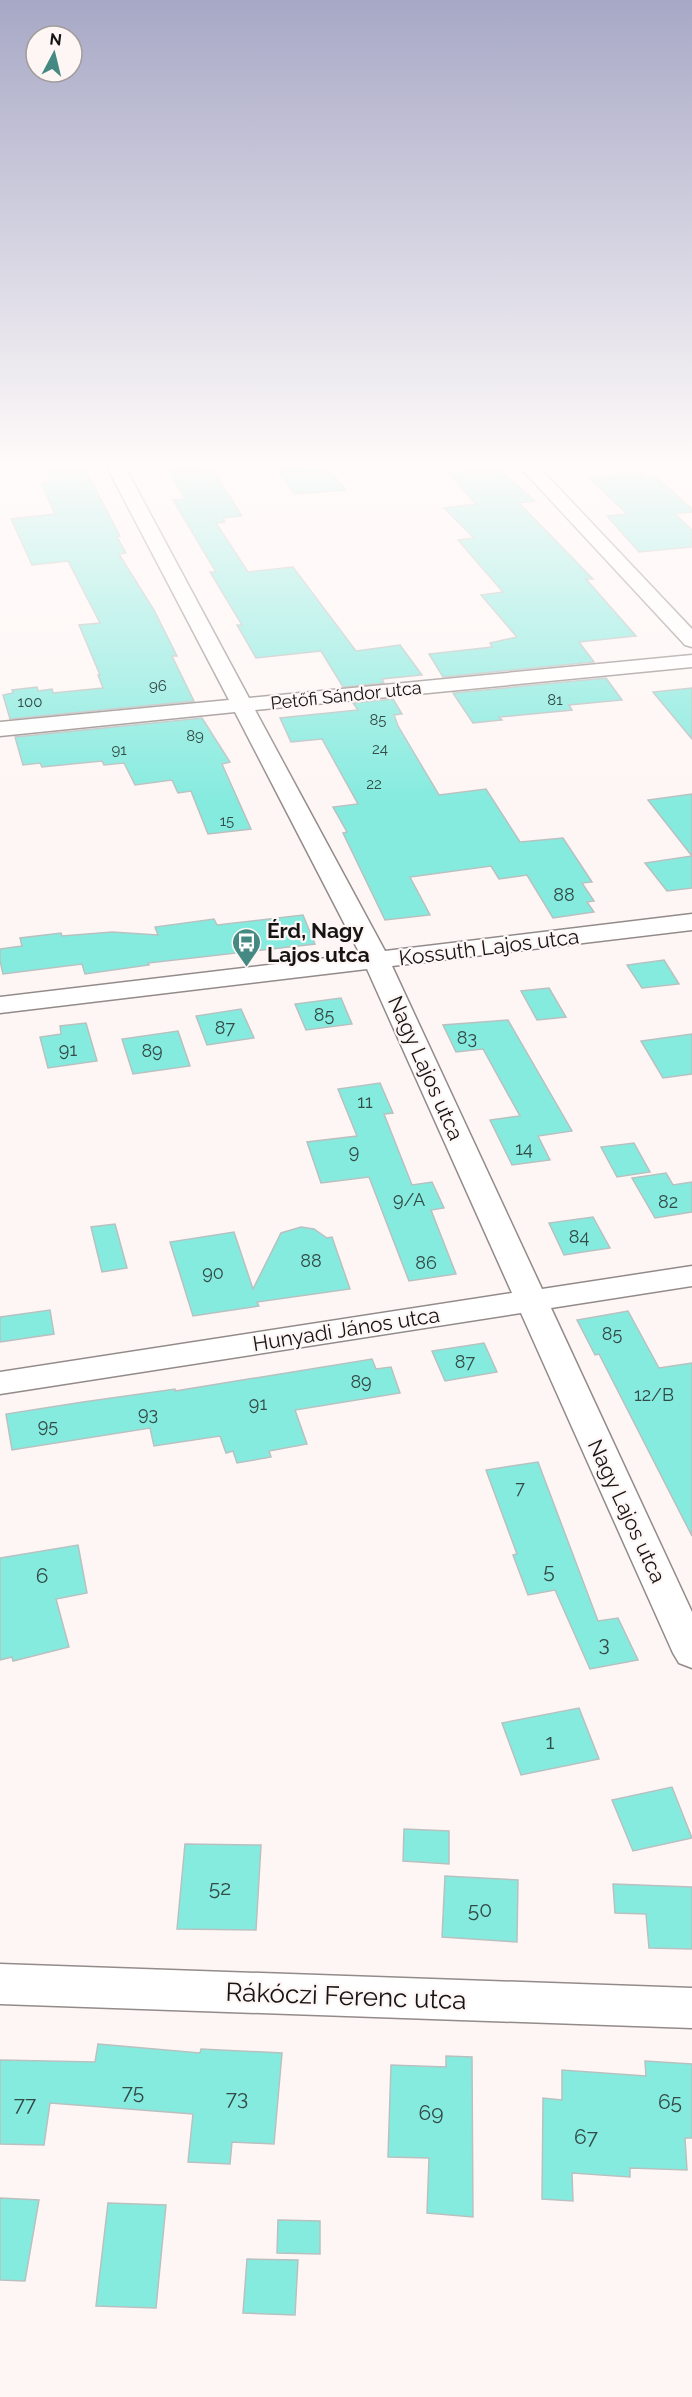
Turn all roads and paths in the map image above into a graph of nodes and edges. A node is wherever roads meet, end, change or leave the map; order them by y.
1 (174, 577) edge
2 (632, 577) edge
3 (692, 641) edge
4 (692, 661) edge
5 (243, 706) junction
6 (0, 729) edge
7 (692, 922) edge
8 (377, 961) junction
9 (0, 1005) edge
10 (692, 1276) edge
11 (530, 1300) junction
12 (0, 1383) edge
13 (692, 1653) edge
14 (0, 1984) edge
15 (692, 2007) edge

1 - 5 street, Nagy Lajos utca
2 - 3 street
4 - 5 street, Petőfi Sándor utca
5 - 6 street, Petőfi Sándor utca
5 - 8 street, Nagy Lajos utca
7 - 8 street, Kossuth Lajos utca
8 - 9 street, Kossuth Lajos utca
8 - 11 street, Nagy Lajos utca
10 - 11 street, Hunyadi János utca
11 - 12 street, Hunyadi János utca
11 - 13 street, Nagy Lajos utca
14 - 15 street, Rákóczi Ferenc utca

